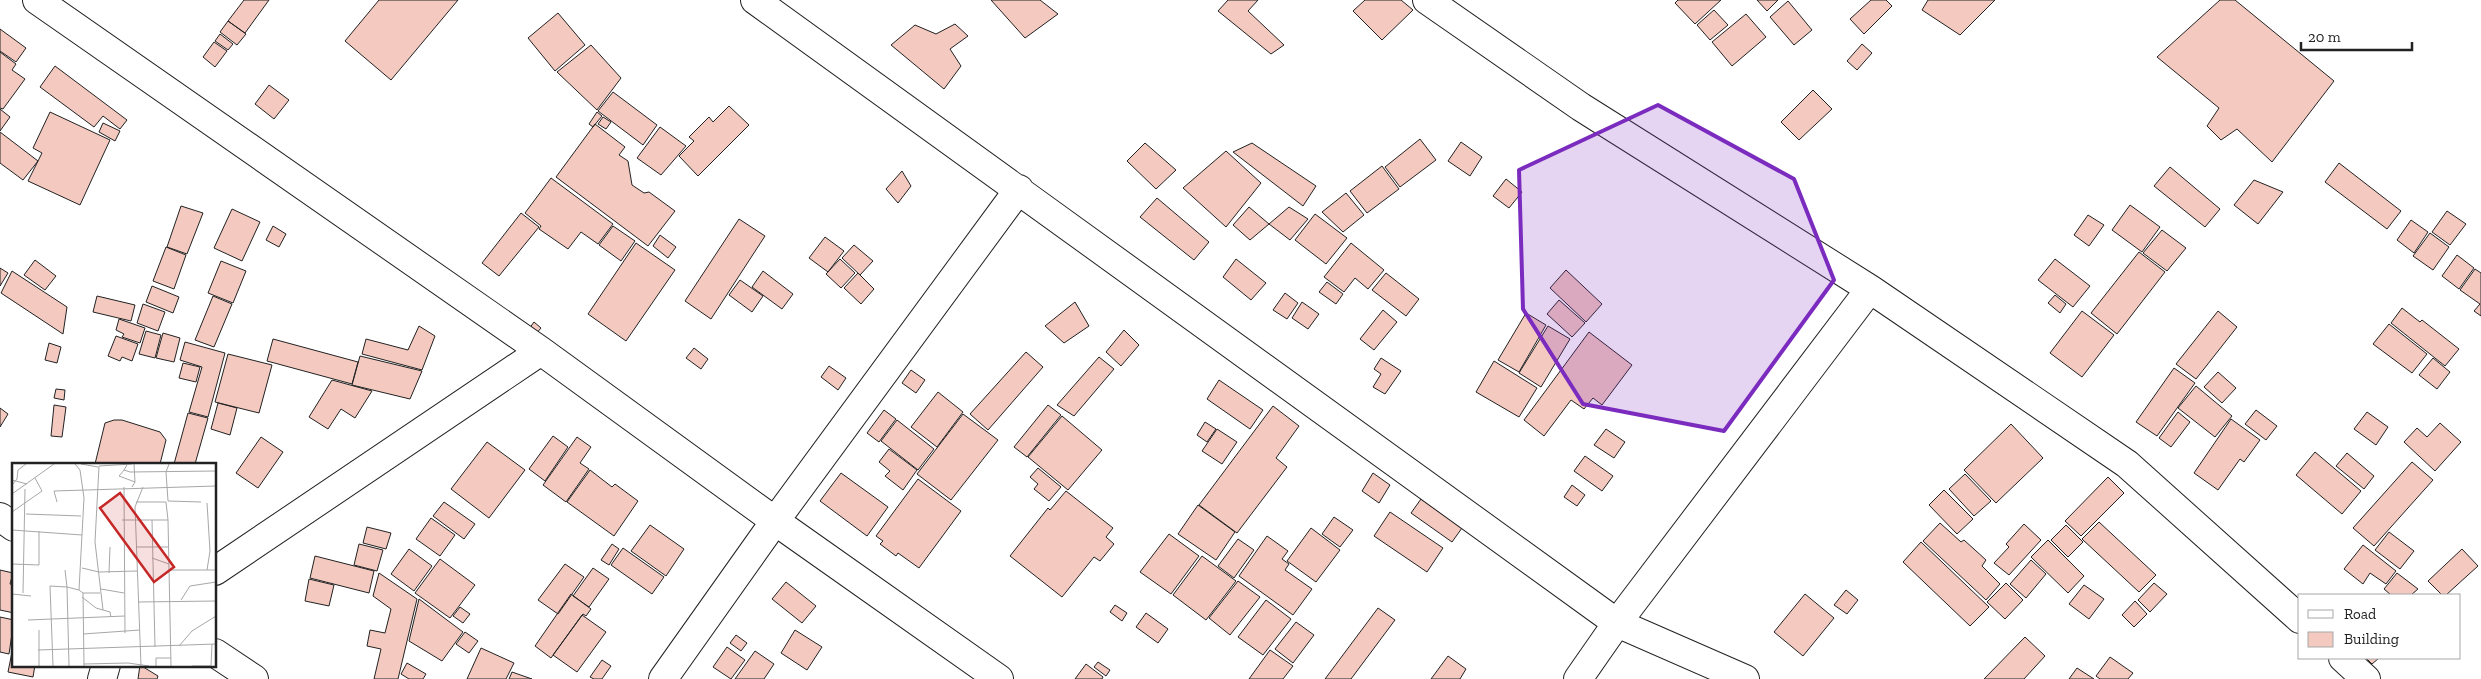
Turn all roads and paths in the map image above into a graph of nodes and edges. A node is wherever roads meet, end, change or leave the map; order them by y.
1 (37, 0) edge
2 (755, 0) edge
3 (1427, 0) edge
4 (1019, 189) junction
5 (1870, 289) junction
6 (540, 351) junction
7 (775, 521) junction
8 (216, 569) edge
9 (2298, 617) edge
10 (1617, 623) junction
11 (216, 654) edge
12 (2344, 659) edge
13 (106, 666) edge
14 (102, 679) edge
15 (254, 679) edge
16 (663, 679) edge
17 (999, 679) edge
18 (1578, 679) edge
19 (1746, 679) edge
20 (2366, 679) edge

1 - 6 street
2 - 4 street
3 - 5 street
4 - 7 street
4 - 10 street
5 - 9 street
5 - 10 street
6 - 7 street
6 - 8 street
7 - 16 street
7 - 17 street
10 - 18 street
10 - 19 street
11 - 15 street
12 - 20 street
13 - 14 street

